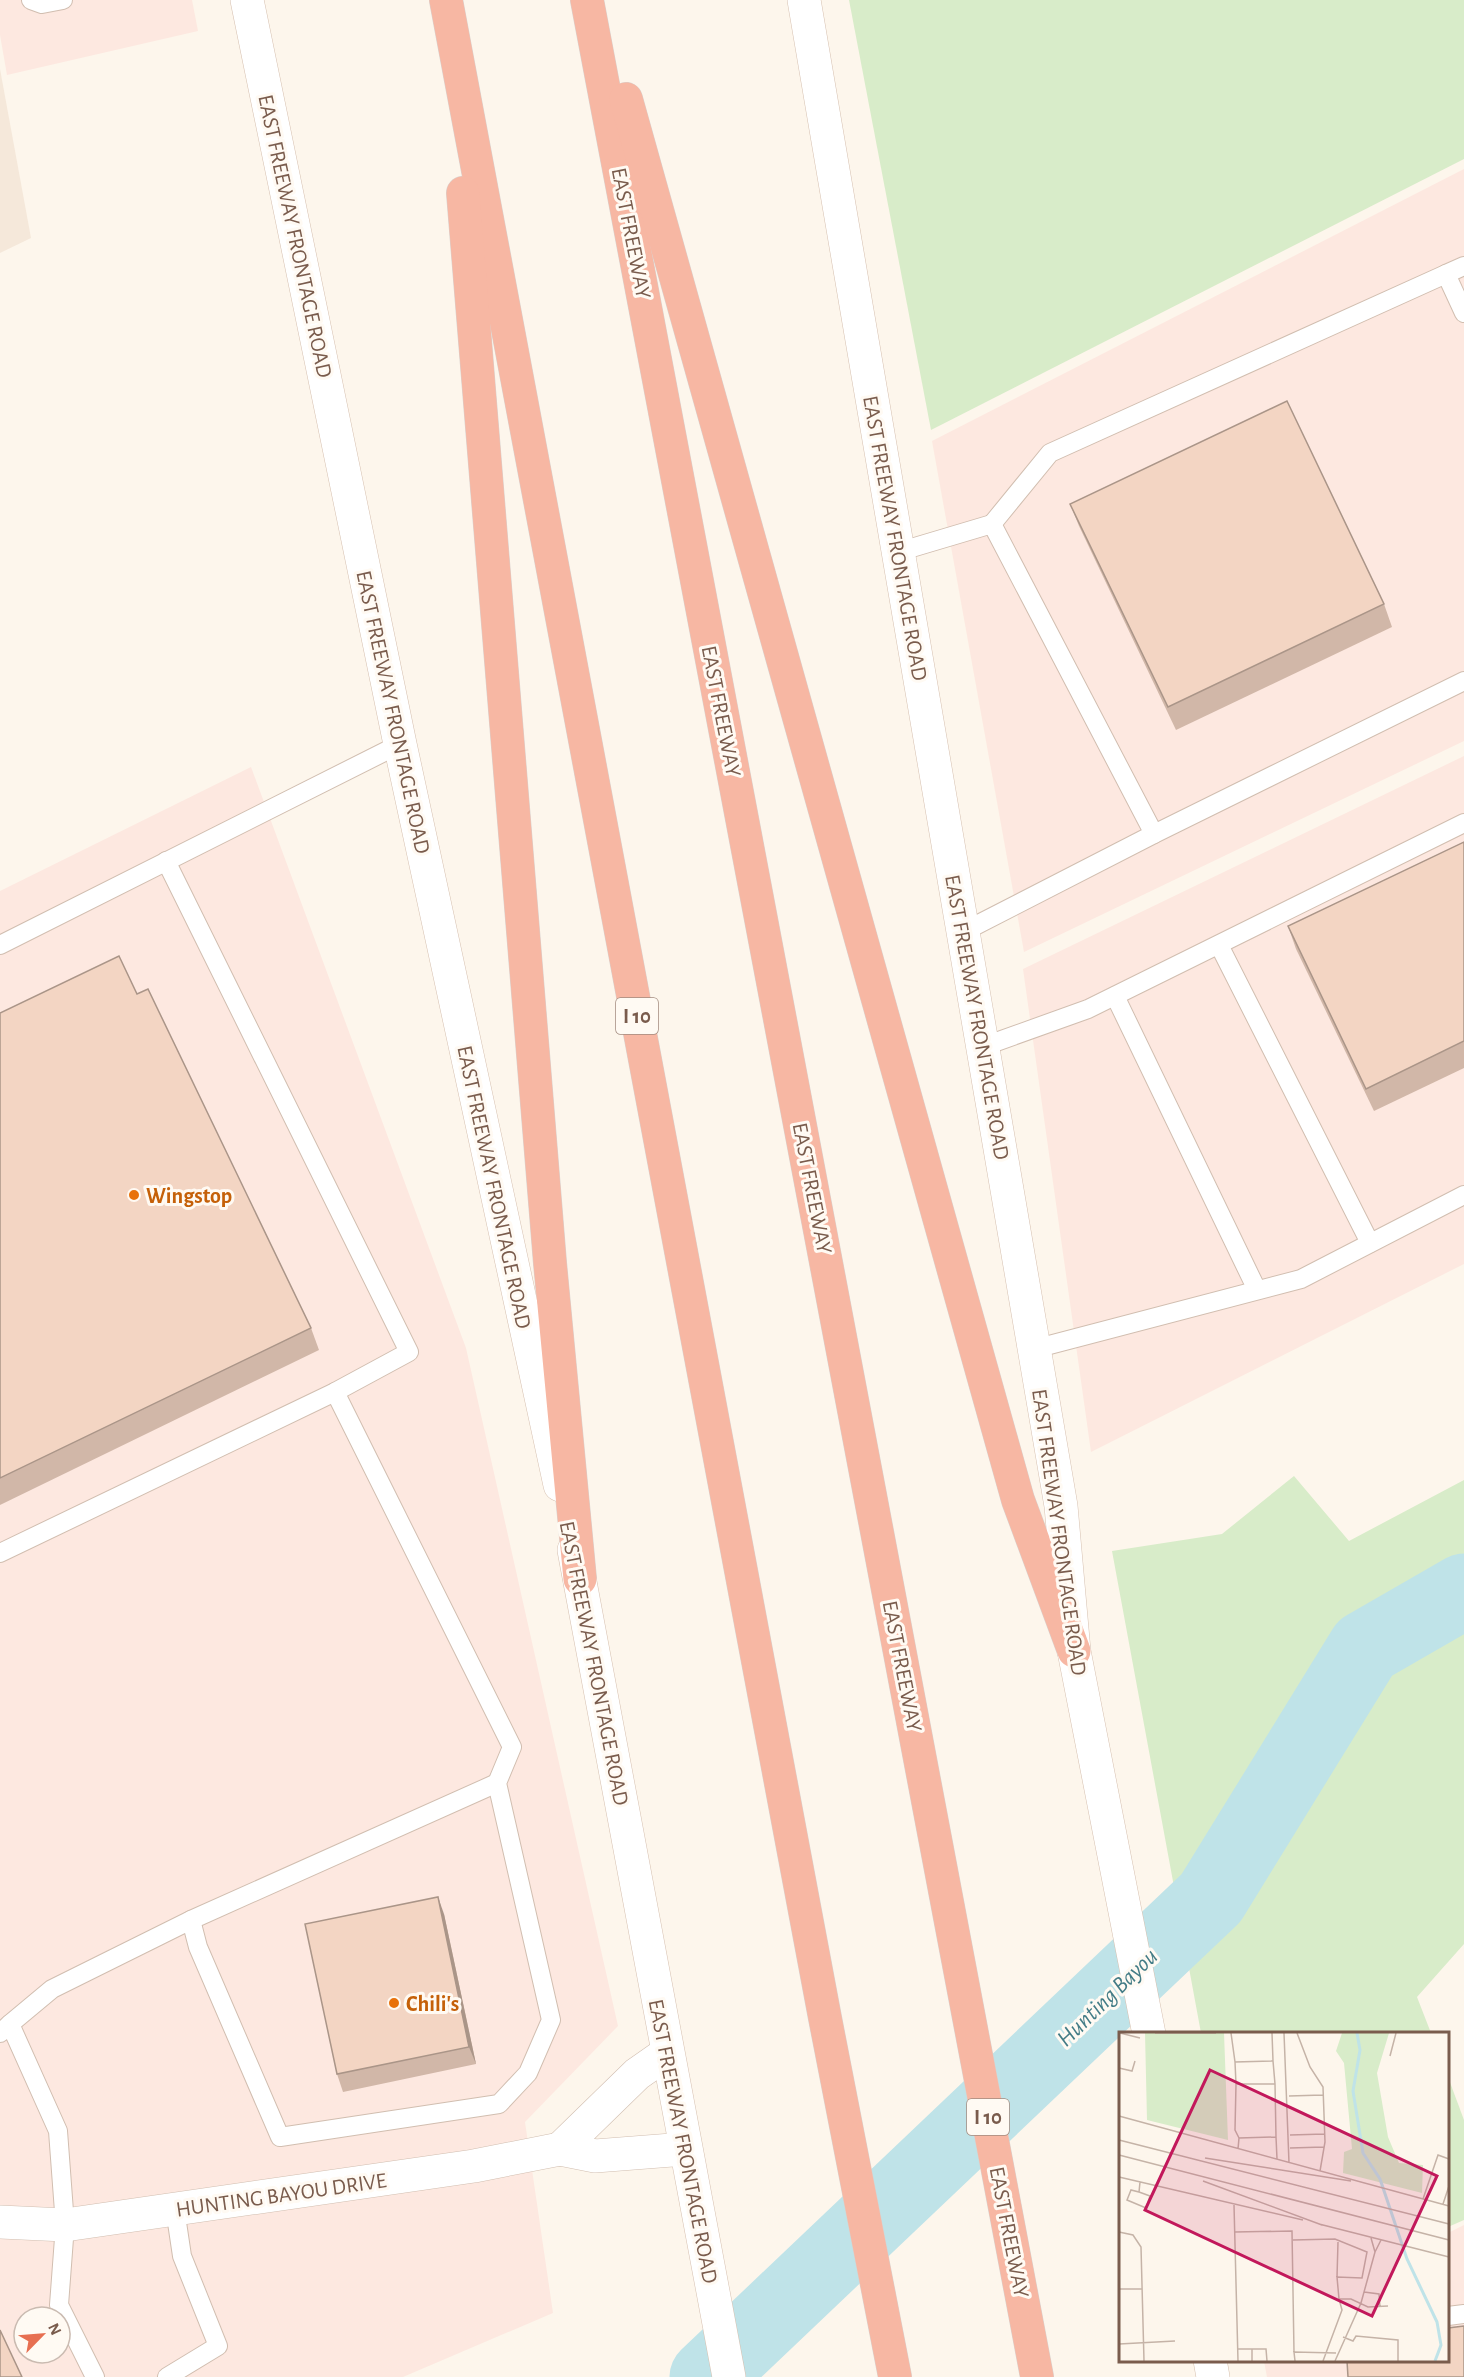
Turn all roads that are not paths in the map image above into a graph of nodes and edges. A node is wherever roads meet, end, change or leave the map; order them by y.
1 (31, 0) edge
2 (63, 0) edge
3 (247, 0) edge
4 (587, 0) edge
5 (598, 0) edge
6 (804, 0) edge
7 (447, 8) edge
8 (1464, 266) edge
9 (1446, 274) junction
10 (1464, 313) edge
11 (992, 524) junction
12 (898, 552) junction
13 (1464, 681) edge
14 (400, 744) junction
15 (1464, 823) edge
16 (1154, 834) junction
17 (166, 861) junction
18 (963, 932) junction
19 (0, 945) edge
20 (1219, 945) junction
21 (1115, 996) junction
22 (982, 1047) junction
23 (1464, 1195) edge
24 (1370, 1244) junction
25 (1257, 1290) junction
26 (1034, 1349) junction
27 (335, 1392) junction
28 (0, 1553) edge
29 (580, 1579) junction
30 (1074, 1650) junction
31 (497, 1783) junction
32 (191, 1920) junction
33 (5, 2029) edge
34 (1149, 2032) edge
35 (667, 2053) junction
36 (560, 2149) junction
37 (685, 2149) junction
38 (175, 2209) junction
39 (0, 2222) edge
40 (65, 2225) junction
41 (1464, 2314) edge
42 (1449, 2316) edge
43 (1210, 2362) edge
44 (95, 2377) edge
45 (167, 2377) edge
46 (729, 2377) edge
47 (895, 2377) edge
48 (1038, 2377) edge
49 (1213, 2377) edge

1 - 2 lane
3 - 14 main road, EAST FREEWAY FRONTAGE ROAD
4 - 48 highway, EAST FREEWAY / I 10
5 - 30 highway
6 - 12 main road, EAST FREEWAY FRONTAGE ROAD
7 - 29 highway
7 - 47 highway, I 10
8 - 9 lane
9 - 10 lane
9 - 11 lane
11 - 12 lane
11 - 16 lane
12 - 18 main road, EAST FREEWAY FRONTAGE ROAD
13 - 16 lane
14 - 17 lane
14 - 29 main road, EAST FREEWAY FRONTAGE ROAD
15 - 20 lane
16 - 18 lane
17 - 19 lane
17 - 27 lane
18 - 22 main road, EAST FREEWAY FRONTAGE ROAD
20 - 21 lane
20 - 24 lane
21 - 22 lane
21 - 25 lane
22 - 26 main road, EAST FREEWAY FRONTAGE ROAD
23 - 24 lane
24 - 25 lane
25 - 26 lane
26 - 30 main road, EAST FREEWAY FRONTAGE ROAD
27 - 28 lane
27 - 31 lane
29 - 35 main road, EAST FREEWAY FRONTAGE ROAD
30 - 34 main road, EAST FREEWAY FRONTAGE ROAD
31 - 32 lane
31 - 32 lane
32 - 33 lane
33 - 40 lane
35 - 36 main road
35 - 37 main road, EAST FREEWAY FRONTAGE ROAD
36 - 37 main road, HUNTING BAYOU DRIVE
36 - 38 main road, HUNTING BAYOU DRIVE
37 - 46 main road, EAST FREEWAY FRONTAGE ROAD
38 - 40 main road, HUNTING BAYOU DRIVE
38 - 45 lane
39 - 40 main road, HUNTING BAYOU DRIVE
40 - 44 lane
41 - 42 lane
43 - 49 main road

